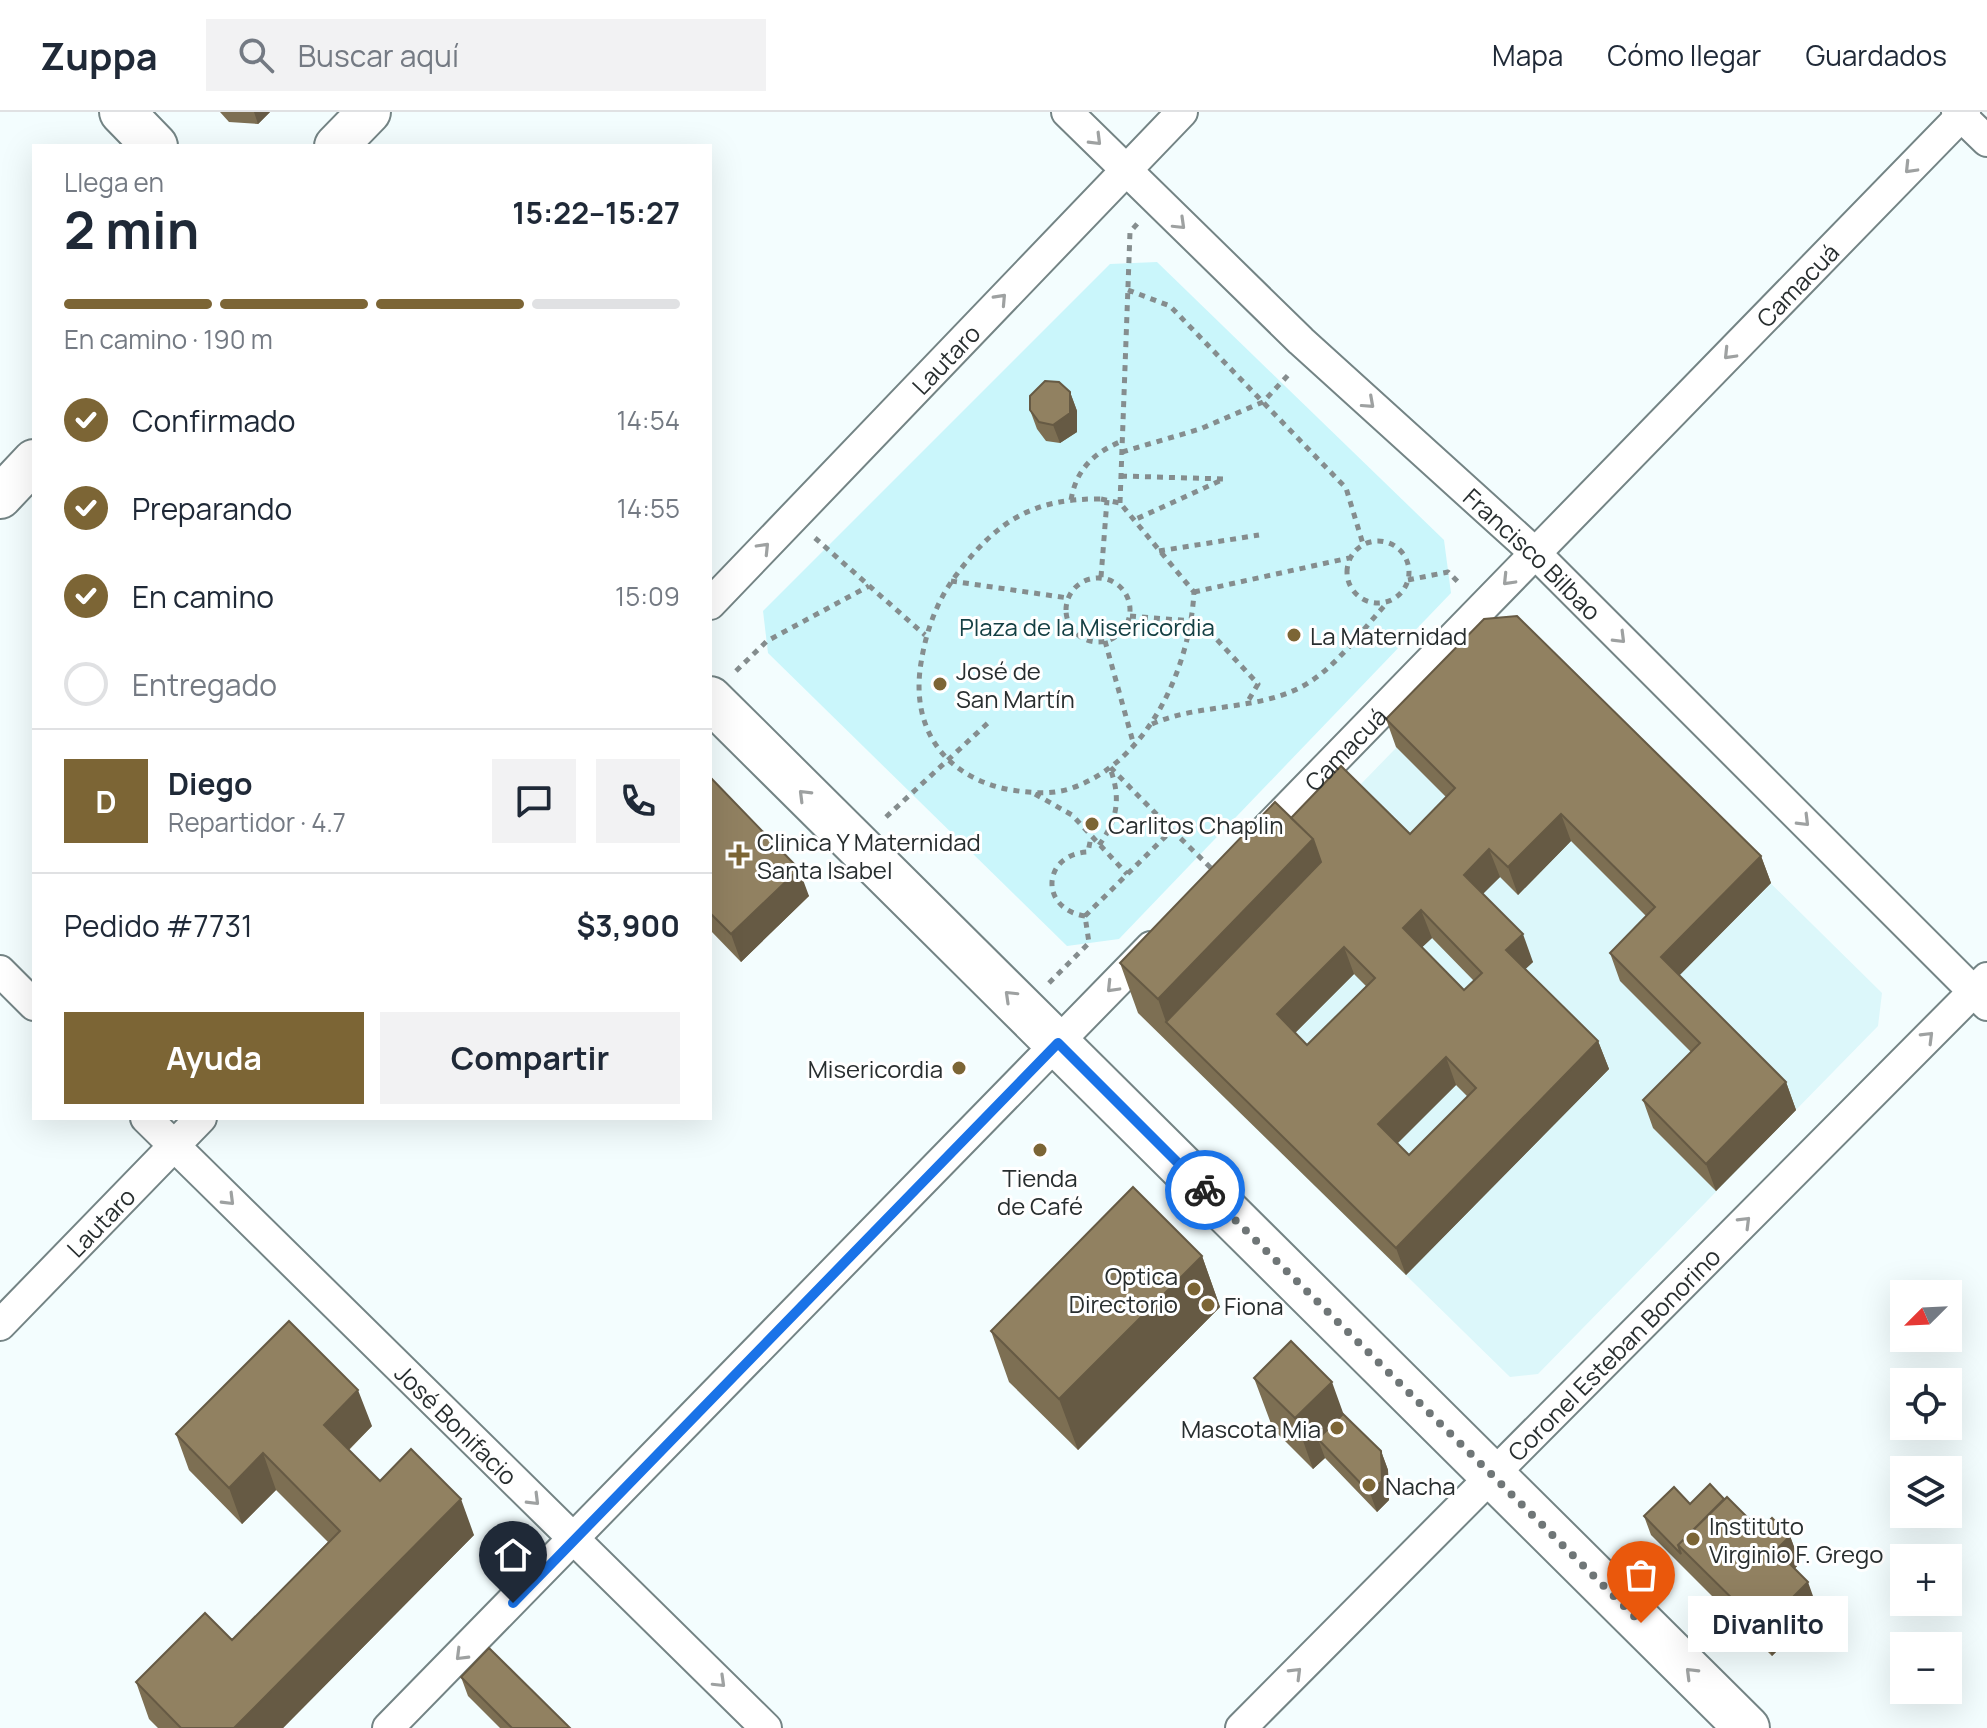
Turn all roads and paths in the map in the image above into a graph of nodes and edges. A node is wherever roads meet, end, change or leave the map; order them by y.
1 (122, 112) edge
2 (369, 112) edge
3 (1067, 112) edge
4 (1182, 112) edge
5 (1961, 113) edge
6 (1987, 141) edge
7 (153, 144) edge
8 (338, 144) edge
9 (1125, 169) junction
10 (1130, 232) dead end
11 (1128, 290) junction
12 (1282, 383) dead end
13 (1263, 402) junction
14 (1122, 441) junction
15 (1122, 452) junction
16 (32, 463) edge
17 (1121, 476) junction
18 (0, 497) edge
19 (1071, 500) junction
20 (1107, 500) junction
21 (1120, 503) junction
22 (1134, 520) junction
23 (1259, 535) dead end
24 (1363, 544) junction
25 (826, 548) dead end
26 (1159, 551) junction
27 (1535, 553) junction
28 (1349, 558) junction
29 (1448, 572) dead end
30 (1101, 577) junction
31 (1408, 580) junction
32 (951, 581) junction
33 (869, 586) junction
34 (1194, 592) junction
35 (1068, 598) junction
36 (712, 602) edge
37 (1387, 603) junction
38 (1130, 616) junction
39 (1192, 621) junction
40 (1209, 631) dead end
41 (925, 635) junction
42 (767, 641) dead end
43 (1105, 641) junction
44 (712, 701) edge
45 (1247, 702) junction
46 (989, 722) dead end
47 (1148, 725) junction
48 (1133, 743) junction
49 (947, 761) junction
50 (1109, 766) junction
51 (911, 794) dead end
52 (1035, 794) junction
53 (1172, 830) junction
54 (1091, 837) junction
55 (1099, 845) junction
56 (1127, 874) junction
57 (1220, 877) joint
58 (1085, 916) junction
59 (1176, 922) edge
60 (0, 971) edge
61 (1982, 992) edge
62 (32, 1003) edge
63 (1023, 1009) junction
64 (1058, 1043) junction
65 (148, 1120) edge
66 (199, 1120) edge
67 (173, 1146) junction
68 (0, 1325) edge
69 (1494, 1477) junction
70 (575, 1540) junction
71 (388, 1728) edge
72 (766, 1728) edge
73 (1241, 1728) edge
74 (1747, 1728) edge

1 - 7 main road
2 - 8 main road
3 -> 9 street, Francisco Bilbao
4 - 9 street, Lautaro
5 - 6 street
5 -> 27 street, Camacuá
9 -> 27 street, Francisco Bilbao
36 -> 9 street, Lautaro
10 - 11 path
11 - 13 path
11 - 14 path
12 - 13 path
13 - 15 path
13 - 24 path
14 - 15 path
14 - 19 path
15 - 17 path
16 - 18 main road
17 - 21 path
17 - 22 path
19 - 20 path
19 - 32 path
20 - 21 path
20 - 30 path
21 - 22 path
22 - 26 path
23 - 26 path
24 - 28 path
24 - 31 path
25 - 33 path
26 - 34 path
27 -> 57 street, Camacuá
27 -> 61 street, Francisco Bilbao
28 - 34 path
28 - 37 path
29 - 31 path
30 - 35 path
30 - 38 path
31 - 37 path
32 - 35 path
32 - 41 path
33 - 41 path
33 - 42 path
34 - 39 path
35 - 43 path
37 - 45 path
38 - 39 path
38 - 43 path
39 - 47 path
40 - 45 path
41 - 49 path
43 - 48 path
63 -> 44 main road
45 - 47 path
46 - 49 path
47 - 48 path
48 - 50 path
49 - 51 path
49 - 52 path
50 - 52 path
50 - 53 path
50 - 55 path
52 - 54 path
53 - 56 path
53 - 57 path
54 - 55 path
54 - 58 path
55 - 56 path
56 - 58 path
58 - 63 path
59 -> 64 street
60 - 62 street
69 -> 61 street, Coronel Esteban Bonorino
63 - 64 main road
64 - 69 main road
64 - 70 street
65 - 67 street, José Bonifacio
66 - 67 street, Lautaro
67 - 68 street, Lautaro
67 -> 70 street, José Bonifacio
73 -> 69 street, Coronel Esteban Bonorino
74 -> 69 main road
70 -> 71 street
70 -> 72 street, José Bonifacio

